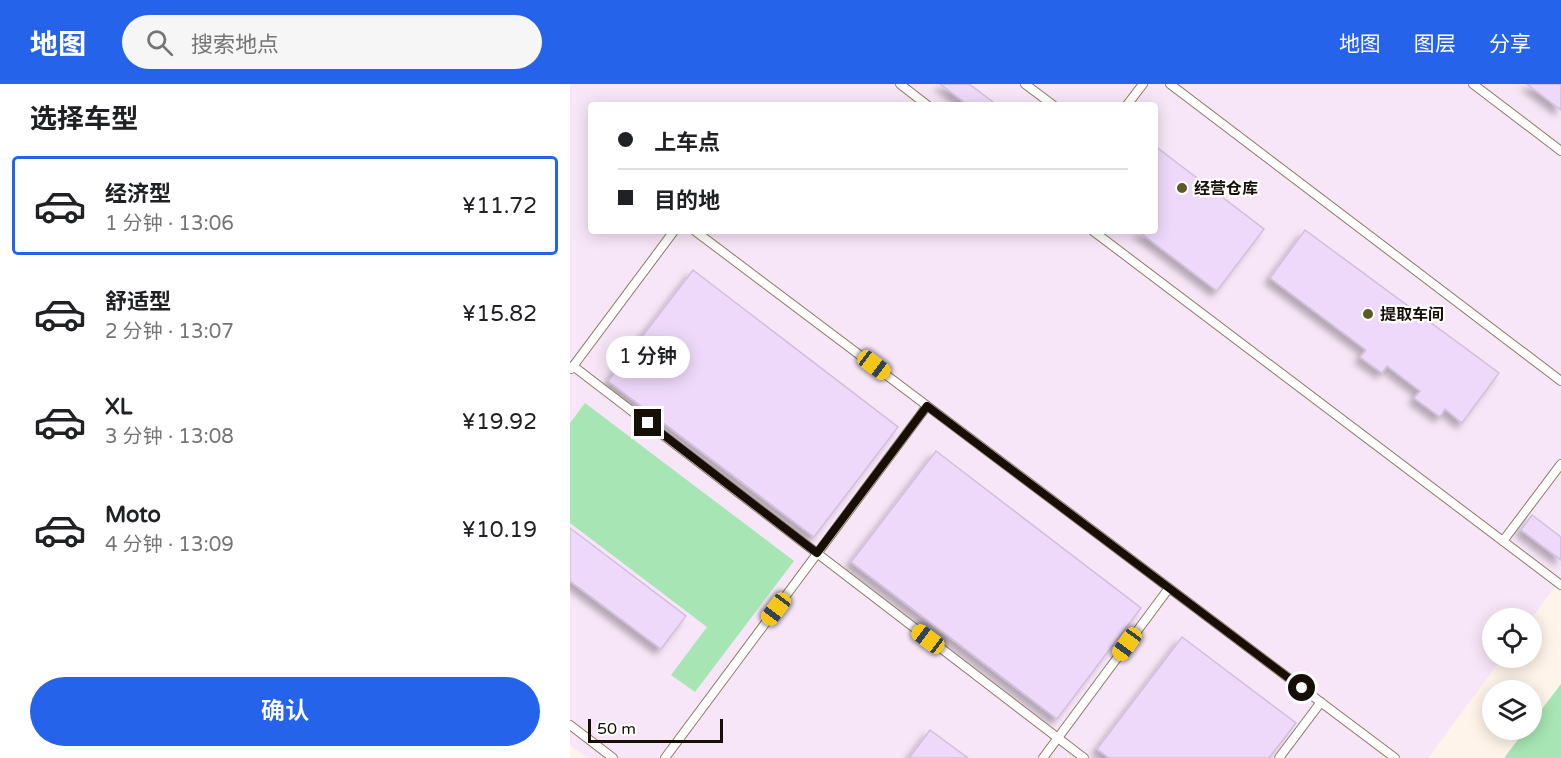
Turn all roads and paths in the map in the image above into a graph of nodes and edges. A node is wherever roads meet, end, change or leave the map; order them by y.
1 (900, 84) edge
2 (1025, 84) edge
3 (1143, 84) edge
4 (1170, 84) edge
5 (1473, 84) edge
6 (923, 102) edge
7 (1049, 102) edge
8 (1129, 102) edge
9 (1561, 151) edge
10 (673, 234) edge
11 (699, 234) edge
12 (1096, 234) edge
13 (572, 368) edge
14 (1561, 381) edge
15 (927, 406) junction
16 (1561, 464) edge
17 (1503, 541) junction
18 (817, 553) junction
19 (1561, 585) edge
20 (1169, 588) junction
21 (1321, 702) junction
22 (570, 725) edge
23 (1058, 738) junction
24 (613, 758) edge
25 (665, 758) edge
26 (1043, 758) edge
27 (1084, 758) edge
28 (1279, 758) edge
29 (1395, 758) edge

1 - 6 lane
2 - 7 lane
3 - 8 lane
4 - 14 lane
5 - 9 lane
10 - 13 lane
11 - 15 lane
12 - 17 lane
13 - 18 lane
15 - 18 lane
15 - 20 lane
16 - 17 lane
17 - 19 lane
18 - 23 lane
18 - 25 lane
20 - 21 lane
20 - 23 lane
21 - 28 lane
21 - 29 lane
22 - 24 lane
23 - 26 lane
23 - 27 lane

